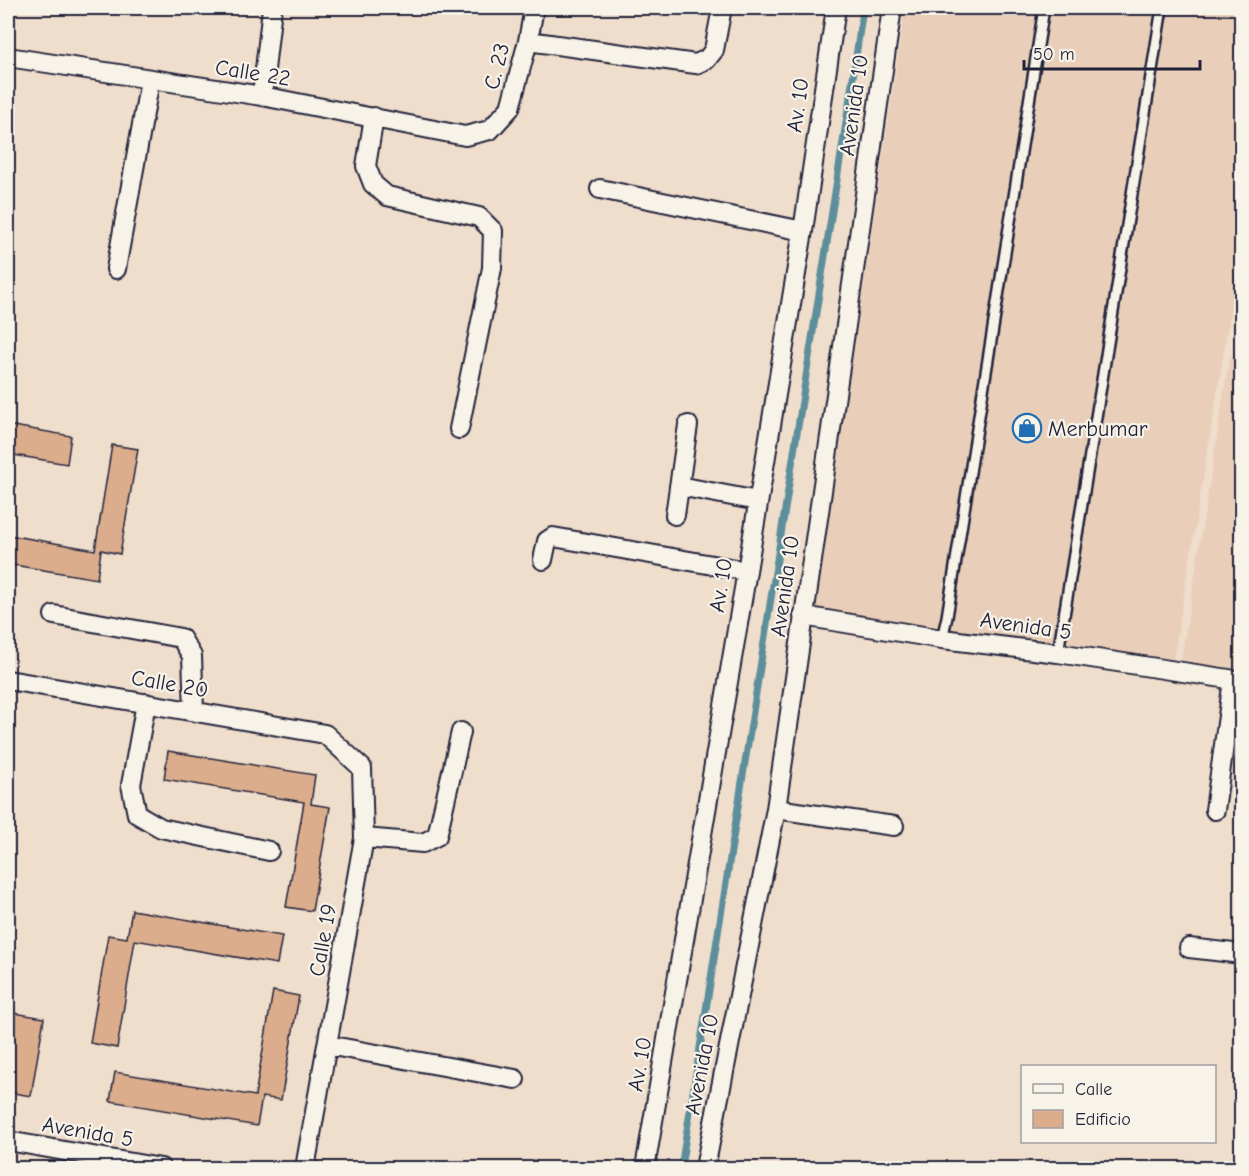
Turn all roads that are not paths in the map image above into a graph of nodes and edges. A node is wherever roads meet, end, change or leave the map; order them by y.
1 (272, 8) edge
2 (534, 8) edge
3 (722, 8) edge
4 (836, 8) edge
5 (892, 8) edge
6 (1044, 8) edge
7 (1162, 8) edge
8 (528, 41) junction
9 (8, 57) edge
10 (150, 80) junction
11 (262, 96) junction
12 (374, 117) junction
13 (490, 130) joint
14 (600, 189) dead end
15 (803, 231) junction
16 (116, 269) dead end
17 (688, 425) dead end
18 (459, 429) dead end
19 (679, 486) junction
20 (758, 501) junction
21 (675, 515) dead end
22 (543, 560) dead end
23 (747, 571) junction
24 (54, 615) dead end
25 (803, 616) junction
26 (942, 639) junction
27 (1058, 653) junction
28 (8, 680) edge
29 (1237, 680) edge
30 (146, 703) junction
31 (194, 711) junction
32 (461, 732) dead end
33 (325, 734) joint
34 (776, 809) junction
35 (1215, 810) dead end
36 (894, 826) dead end
37 (364, 838) junction
38 (269, 851) dead end
39 (1189, 948) dead end
40 (1242, 954) edge
41 (327, 1045) junction
42 (515, 1079) dead end
43 (8, 1141) edge
44 (161, 1168) edge
45 (305, 1168) edge
46 (645, 1168) edge
47 (705, 1168) edge

1 - 11 street
2 - 8 street, C. 23
3 - 8 street
4 - 15 street, Av. 10
5 - 25 street, Avenida 10
6 - 26 lane
7 - 27 lane
8 - 13 street, C. 23
9 - 10 street, Calle 22
10 - 11 street, Calle 22
10 - 16 street
11 - 12 street, Calle 22
12 - 13 street, Calle 22
12 - 18 street
14 - 15 street
15 - 20 street, Av. 10
17 - 19 street
19 - 20 street
19 - 21 street
20 - 23 street, Av. 10
22 - 23 street
23 - 46 street, Av. 10
24 - 31 street
25 - 26 street, Avenida 5
25 - 34 street, Avenida 10
26 - 27 street, Avenida 5
27 - 29 street, Avenida 5
28 - 30 street, Calle 20
29 - 35 street
30 - 31 street, Calle 20
30 - 38 street
31 - 33 street, Calle 20
32 - 37 street
33 - 37 street, Calle 19
34 - 36 street
34 - 47 street, Avenida 10
37 - 41 street, Calle 19
39 - 40 street
41 - 42 street
41 - 45 street, Calle 19
43 - 44 street, Avenida 5

